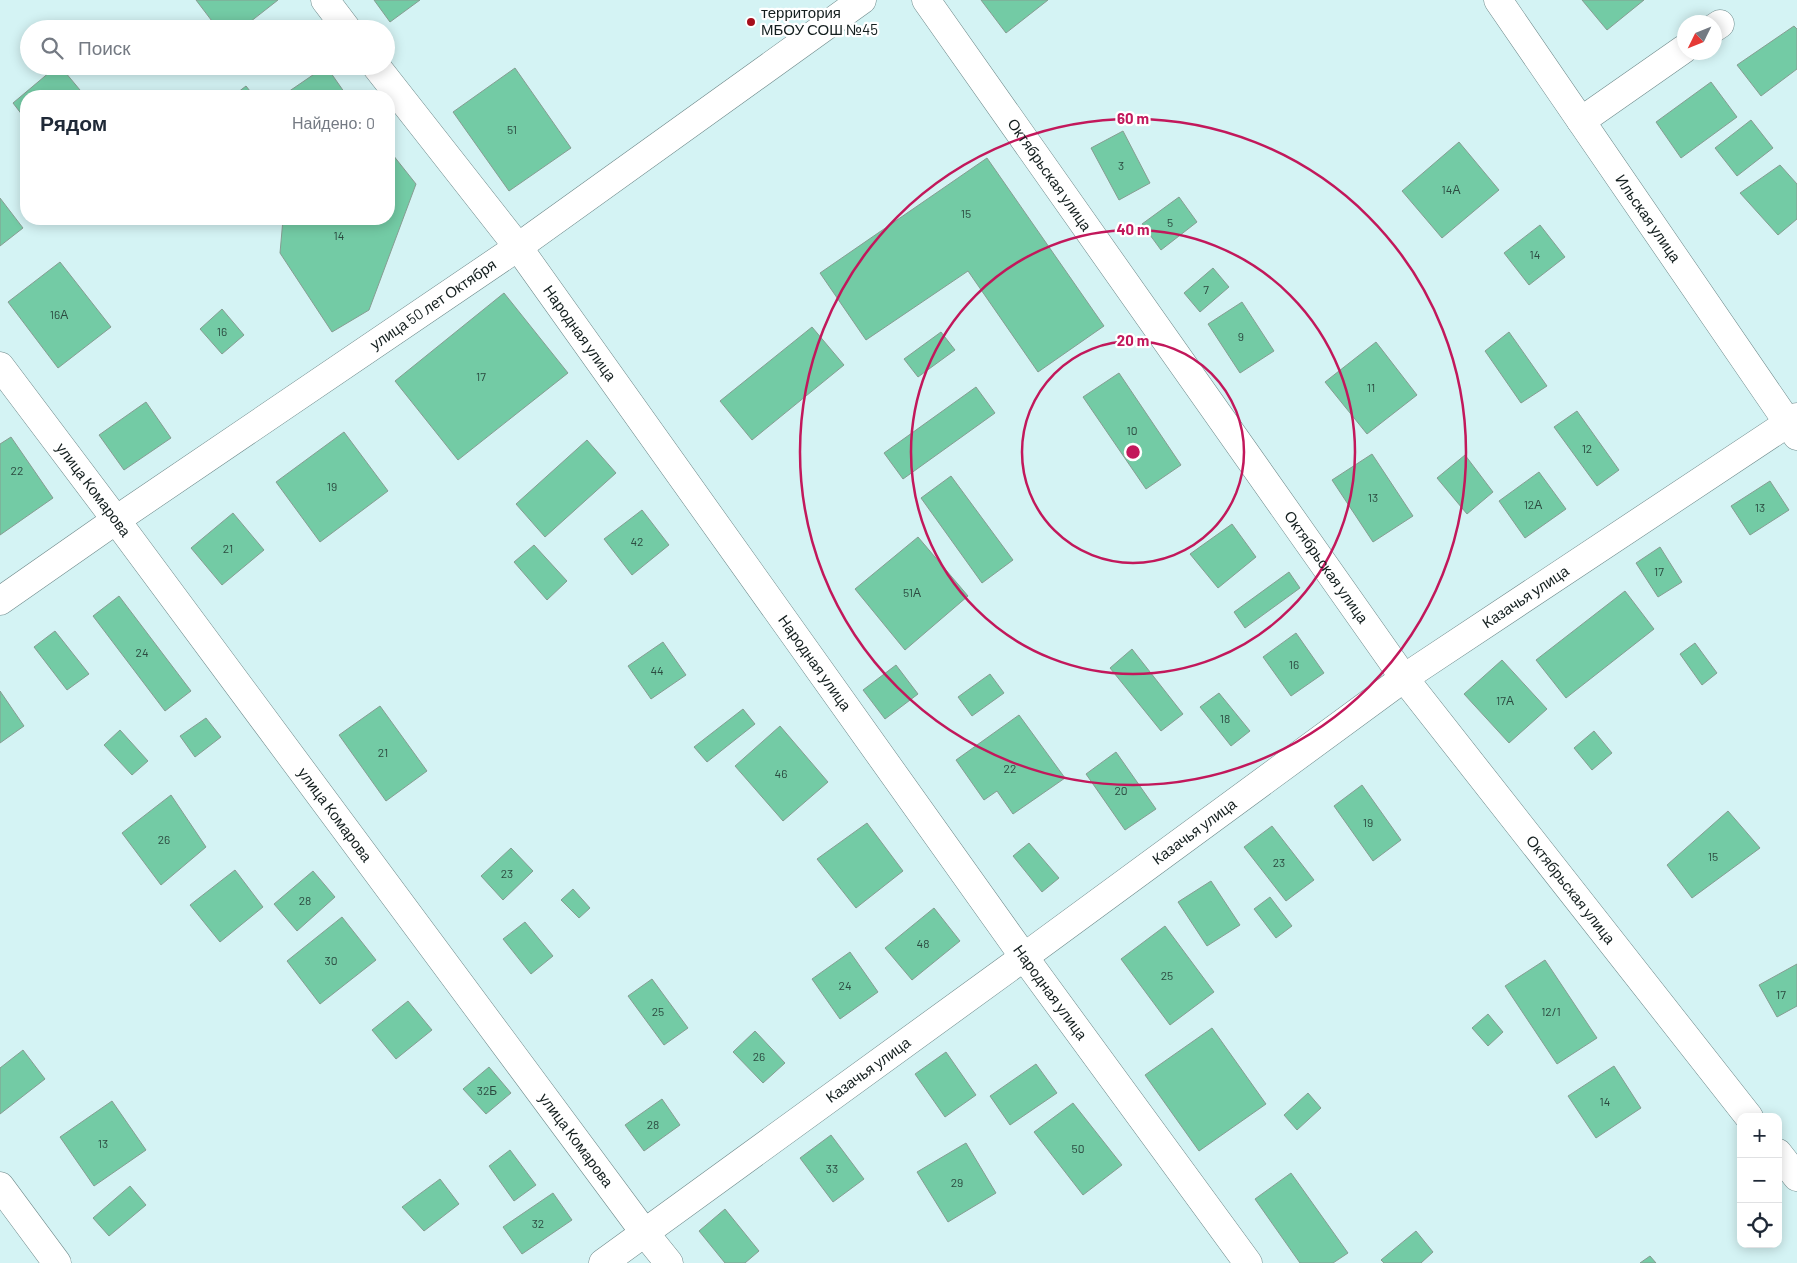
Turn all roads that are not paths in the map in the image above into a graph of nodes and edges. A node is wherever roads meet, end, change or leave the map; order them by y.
1 (324, 0) edge
2 (862, 0) edge
3 (926, 0) edge
4 (1498, 0) edge
5 (340, 20) edge
6 (1677, 54) edge
7 (383, 75) edge
8 (395, 90) edge
9 (395, 90) edge
10 (1581, 121) junction
11 (518, 247) junction
12 (0, 366) edge
13 (1794, 426) edge
14 (116, 520) junction
15 (0, 601) edge
16 (1404, 678) junction
17 (1024, 957) junction
18 (1746, 1113) edge
19 (1782, 1158) edge
20 (1797, 1177) edge
21 (0, 1186) edge
22 (644, 1232) junction
23 (57, 1263) edge
24 (603, 1263) edge
25 (669, 1263) edge
26 (1248, 1263) edge

1 - 5 street
2 - 11 street, улица 50 лет Октября
3 - 16 street, Октябрьская улица
4 - 10 street, Ильская улица
6 - 10 street
7 - 9 street, Народная улица
8 - 11 street, Народная улица
10 - 13 street, Ильская улица
11 - 14 street, улица 50 лет Октября
11 - 17 street, Народная улица
12 - 14 street, улица Комарова
13 - 16 street, Казачья улица
14 - 15 street, улица 50 лет Октября
14 - 22 street, улица Комарова
16 - 17 street, Казачья улица
16 - 18 street, Октябрьская улица
17 - 22 street, Казачья улица
17 - 26 street, Народная улица
19 - 20 street
21 - 23 street
22 - 24 street, Казачья улица
22 - 25 street, улица Комарова

